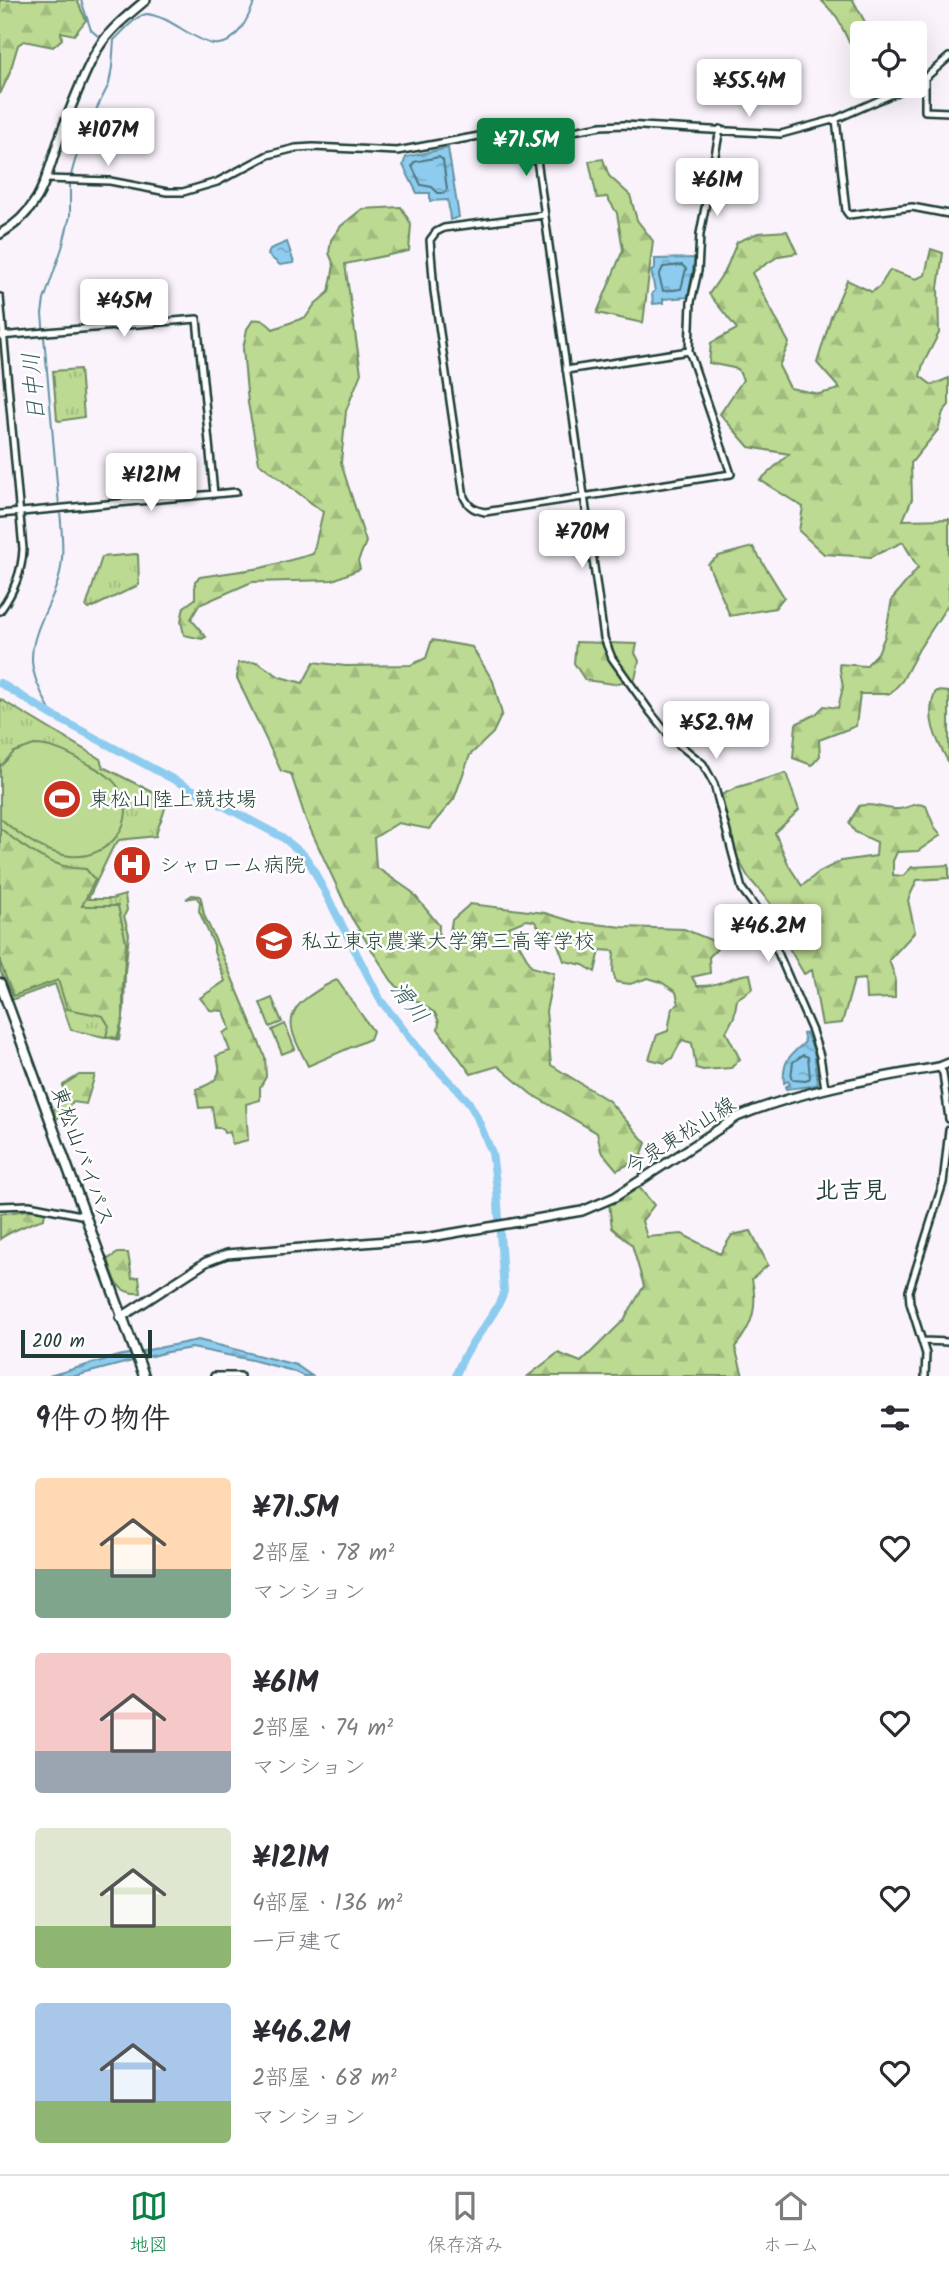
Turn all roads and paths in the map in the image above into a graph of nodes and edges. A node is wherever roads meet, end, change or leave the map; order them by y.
1 (146, 0) edge
2 (949, 57) edge
3 (927, 76) edge
4 (884, 98) edge
5 (925, 98) edge
6 (949, 112) edge
7 (836, 119) junction
8 (720, 129) junction
9 (534, 138) junction
10 (46, 179) junction
11 (949, 214) edge
12 (544, 215) junction
13 (0, 234) edge
14 (0, 297) edge
15 (2, 336) edge
16 (688, 351) junction
17 (566, 370) junction
18 (236, 492) dead end
19 (214, 494) junction
20 (585, 498) junction
21 (20, 512) junction
22 (0, 514) edge
23 (0, 611) edge
24 (0, 983) edge
25 (0, 996) edge
26 (949, 1063) edge
27 (939, 1067) junction
28 (825, 1088) junction
29 (949, 1119) edge
30 (949, 1130) edge
31 (0, 1206) edge
32 (84, 1216) junction
33 (121, 1317) junction
34 (923, 1341) junction
35 (949, 1342) edge
36 (141, 1374) edge
37 (214, 1376) edge
38 (240, 1376) edge
39 (925, 1376) edge

1 - 10 main road
2 - 3 street
4 - 7 street
5 - 6 street
7 - 8 street
7 - 11 street
8 - 9 street
8 - 16 street
9 - 10 street
9 - 12 street
10 - 13 main road
12 - 17 street
12 - 20 street
14 - 15 street
15 - 19 street
15 - 21 street
16 - 17 street
16 - 20 street
17 - 20 street
18 - 19 street
19 - 21 street
20 - 28 street
21 - 22 street
21 - 23 street
24 - 32 highway, 東松山バイパス
25 - 32 highway, 東松山バイパス
26 - 27 main road, 今泉東松山線
27 - 28 main road, 今泉東松山線
27 - 29 street
28 - 33 main road, 今泉東松山線
30 - 34 street
31 - 32 street
32 - 33 highway, 東松山バイパス
33 - 36 highway, 東松山バイパス
34 - 35 street
34 - 39 street
37 - 38 street

